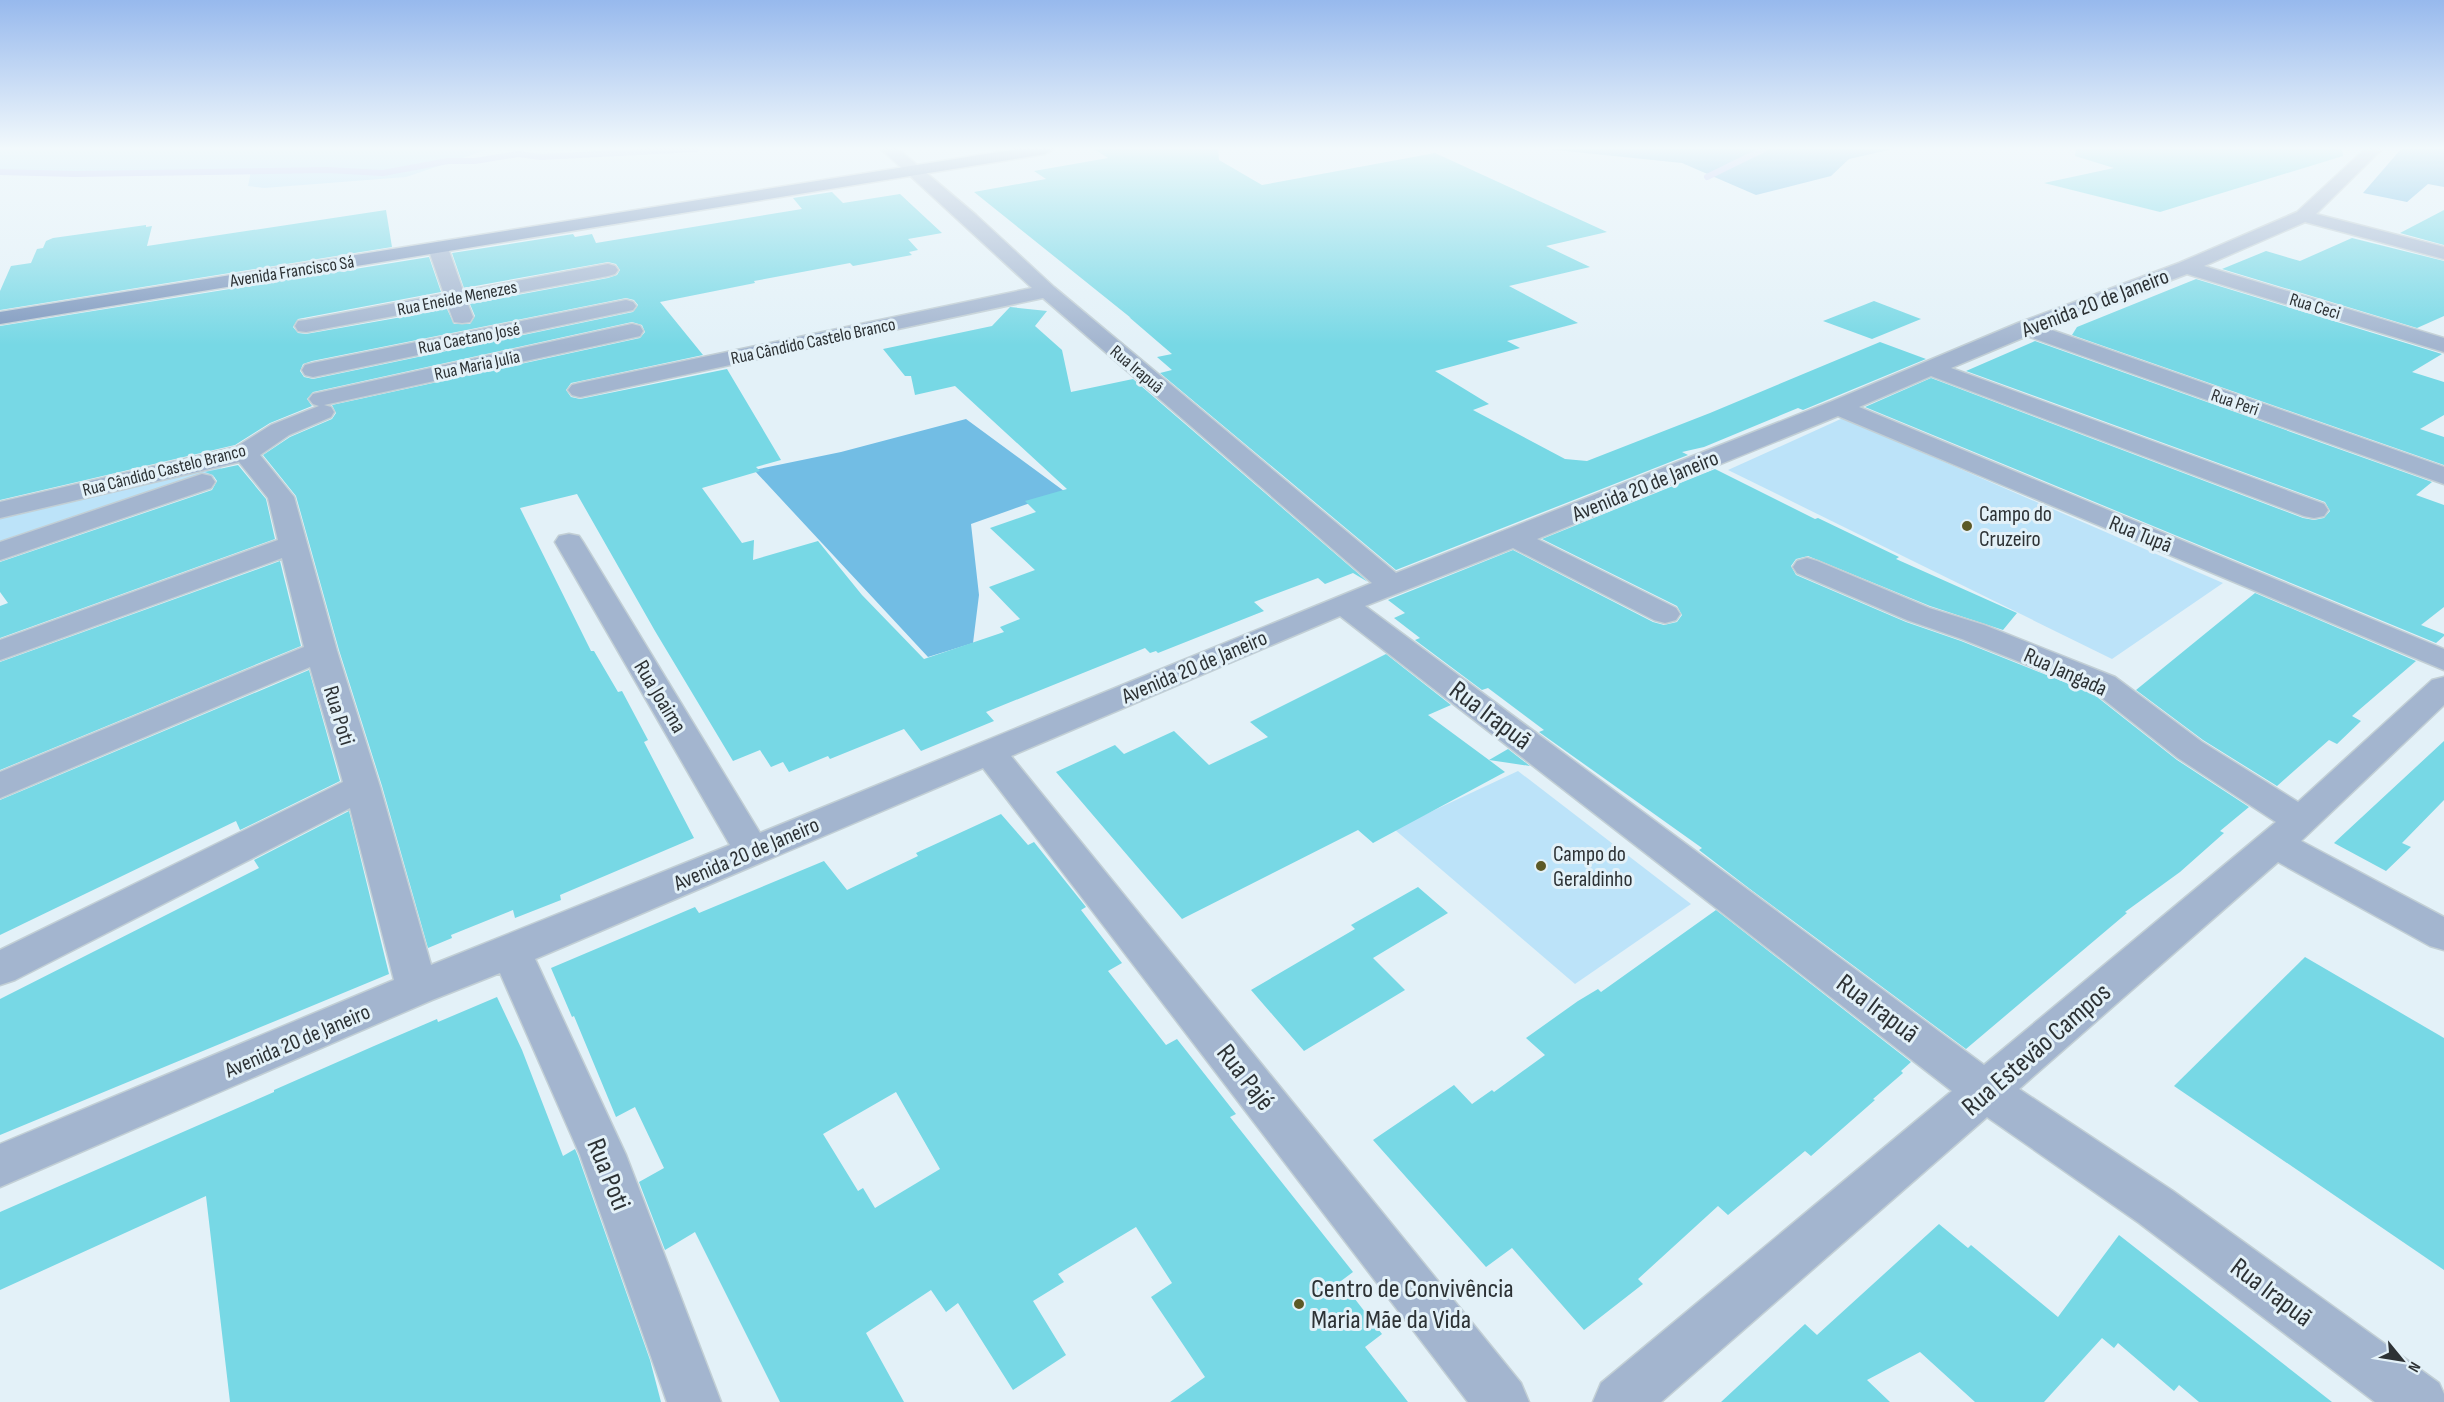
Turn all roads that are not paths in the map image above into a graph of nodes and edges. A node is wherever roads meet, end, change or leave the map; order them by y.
1 (641, 214) edge
2 (964, 214) edge
3 (2303, 216) joint
4 (438, 248) junction
5 (2444, 253) edge
6 (2186, 267) junction
7 (608, 270) dead end
8 (1047, 291) junction
9 (454, 297) junction
10 (626, 306) dead end
11 (0, 318) edge
12 (306, 326) dead end
13 (2026, 328) junction
14 (632, 331) dead end
15 (471, 337) junction
16 (2444, 345) edge
17 (487, 363) junction
18 (1931, 368) junction
19 (313, 370) dead end
20 (580, 390) dead end
21 (321, 406) joint
22 (1838, 407) junction
23 (245, 453) junction
24 (2444, 476) edge
25 (0, 510) edge
26 (2314, 510) dead end
27 (1514, 538) junction
28 (569, 542) dead end
29 (293, 544) junction
30 (0, 551) edge
31 (1807, 567) dead end
32 (1392, 585) junction
33 (1343, 604) junction
34 (1665, 614) dead end
35 (0, 651) edge
36 (321, 651) junction
37 (2444, 660) edge
38 (2444, 687) edge
39 (990, 753) junction
40 (0, 786) edge
41 (362, 787) junction
42 (2288, 832) junction
43 (752, 850) junction
44 (2444, 935) edge
45 (511, 952) junction
46 (0, 969) edge
47 (417, 988) junction
48 (1987, 1092) junction
49 (0, 1166) edge
50 (694, 1402) edge
51 (1502, 1402) edge
52 (1620, 1402) edge
53 (2420, 1402) edge

1 - 4 main road, Avenida Francisco Sá
2 - 8 street, Rua Irapuã
3 - 5 street
3 - 6 street, Avenida 20 de Janeiro
4 - 9 street
4 - 11 main road, Avenida Francisco Sá
6 - 13 street, Avenida 20 de Janeiro
6 - 16 street, Rua Ceci
7 - 9 street, Rua Eneide Menezes
8 - 20 street, Rua Cândido Castelo Branco
8 - 32 street, Rua Irapuã
9 - 12 street, Rua Eneide Menezes
9 - 15 street
10 - 15 street, Rua Caetano José
13 - 18 street, Avenida 20 de Janeiro
13 - 24 street, Rua Peri
14 - 17 street, Rua Maria Julia
15 - 17 street
15 - 19 street, Rua Caetano José
17 - 21 street, Rua Maria Julia
18 - 22 street, Avenida 20 de Janeiro
18 - 26 street
21 - 23 street, Rua Cândido Castelo Branco
22 - 27 street, Avenida 20 de Janeiro
22 - 37 street, Rua Tupã
23 - 25 street, Rua Cândido Castelo Branco
23 - 29 street, Rua Poti
23 - 30 street
27 - 32 street, Avenida 20 de Janeiro
27 - 34 street
28 - 43 street, Rua Joaima
29 - 35 street
29 - 36 street, Rua Poti
31 - 42 street, Rua Jangada
32 - 33 street, Avenida 20 de Janeiro
33 - 39 street, Avenida 20 de Janeiro
33 - 48 street, Rua Irapuã
36 - 40 street
36 - 41 street, Rua Poti
38 - 42 street, Rua Estevão Campos
39 - 43 street, Avenida 20 de Janeiro
39 - 51 street, Rua Pajé
41 - 46 street
41 - 47 street, Rua Poti
42 - 44 street, Rua Jangada
42 - 48 street, Rua Estevão Campos
43 - 45 street, Avenida 20 de Janeiro
45 - 47 street, Avenida 20 de Janeiro
45 - 50 street, Rua Poti
47 - 49 street, Avenida 20 de Janeiro
48 - 52 street, Rua Estevão Campos
48 - 53 street, Rua Irapuã

